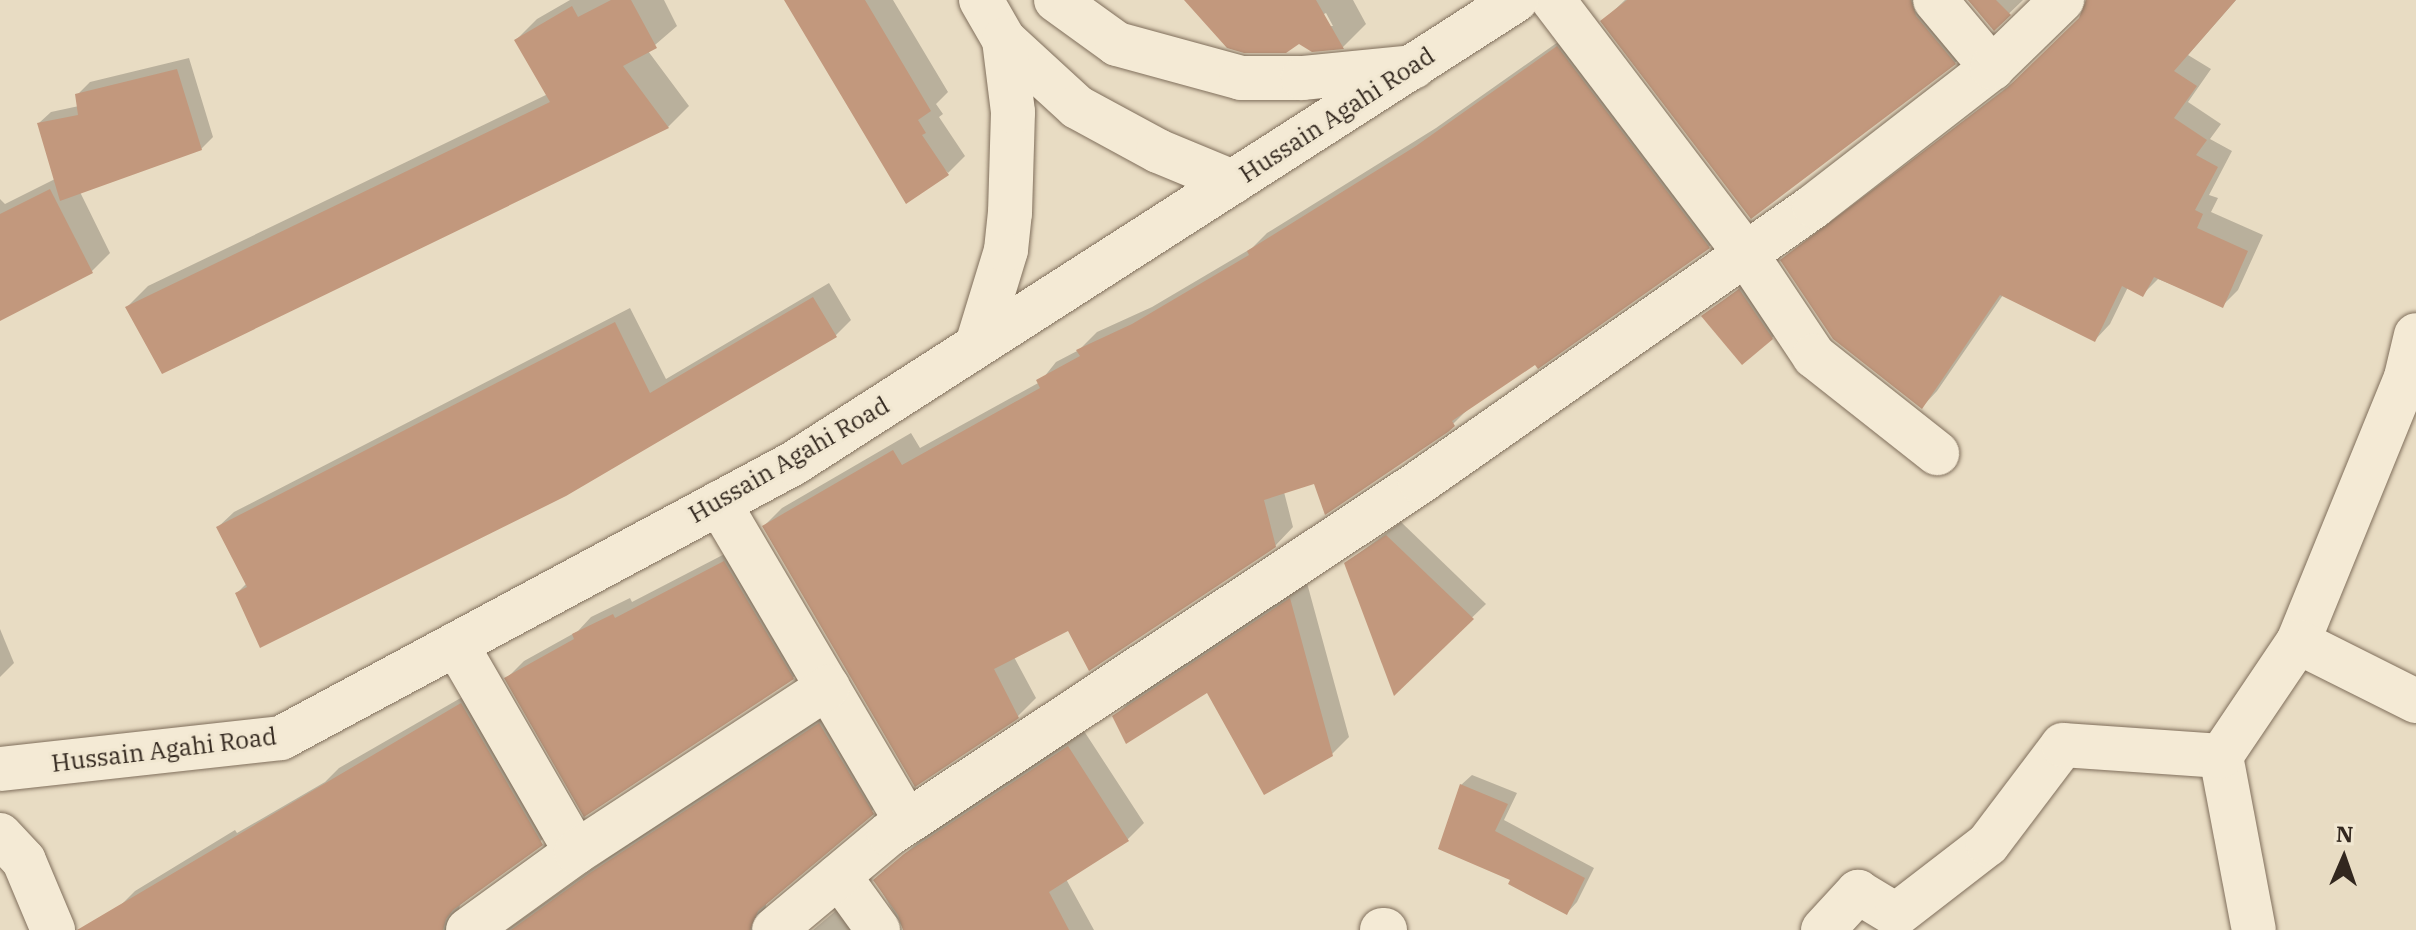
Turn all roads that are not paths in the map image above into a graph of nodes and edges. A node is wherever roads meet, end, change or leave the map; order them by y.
1 (981, 0) edge
2 (1056, 0) edge
3 (1516, 0) edge
4 (1553, 0) edge
5 (1935, 0) edge
6 (2062, 0) edge
7 (1004, 40) junction
8 (1413, 67) junction
9 (1992, 68) junction
10 (1233, 182) junction
11 (1746, 254) junction
12 (2416, 335) edge
13 (977, 345) junction
14 (1937, 453) dead end
15 (719, 503) junction
16 (2298, 642) junction
17 (456, 644) junction
18 (828, 687) junction
19 (2416, 701) edge
20 (2221, 756) junction
21 (0, 769) edge
22 (907, 822) junction
23 (0, 835) edge
24 (576, 852) junction
25 (839, 876) junction
26 (53, 930) edge
27 (468, 930) edge
28 (774, 930) edge
29 (878, 930) edge
30 (1823, 930) edge
31 (2254, 930) edge

1 - 7 street
2 - 8 street
3 - 8 street, Hussain Agahi Road
4 - 11 street
5 - 9 street
6 - 9 street
7 - 10 street
7 - 13 street
8 - 10 street, Hussain Agahi Road
9 - 11 street
10 - 13 street, Hussain Agahi Road
11 - 14 street
11 - 22 street
12 - 16 street
13 - 15 street, Hussain Agahi Road
15 - 17 street, Hussain Agahi Road
15 - 18 street
16 - 19 street
16 - 20 street
17 - 21 street, Hussain Agahi Road
17 - 24 street
18 - 22 street
18 - 24 street
20 - 30 street
20 - 31 street
22 - 25 street
23 - 26 street
24 - 27 street
25 - 28 street
25 - 29 street

